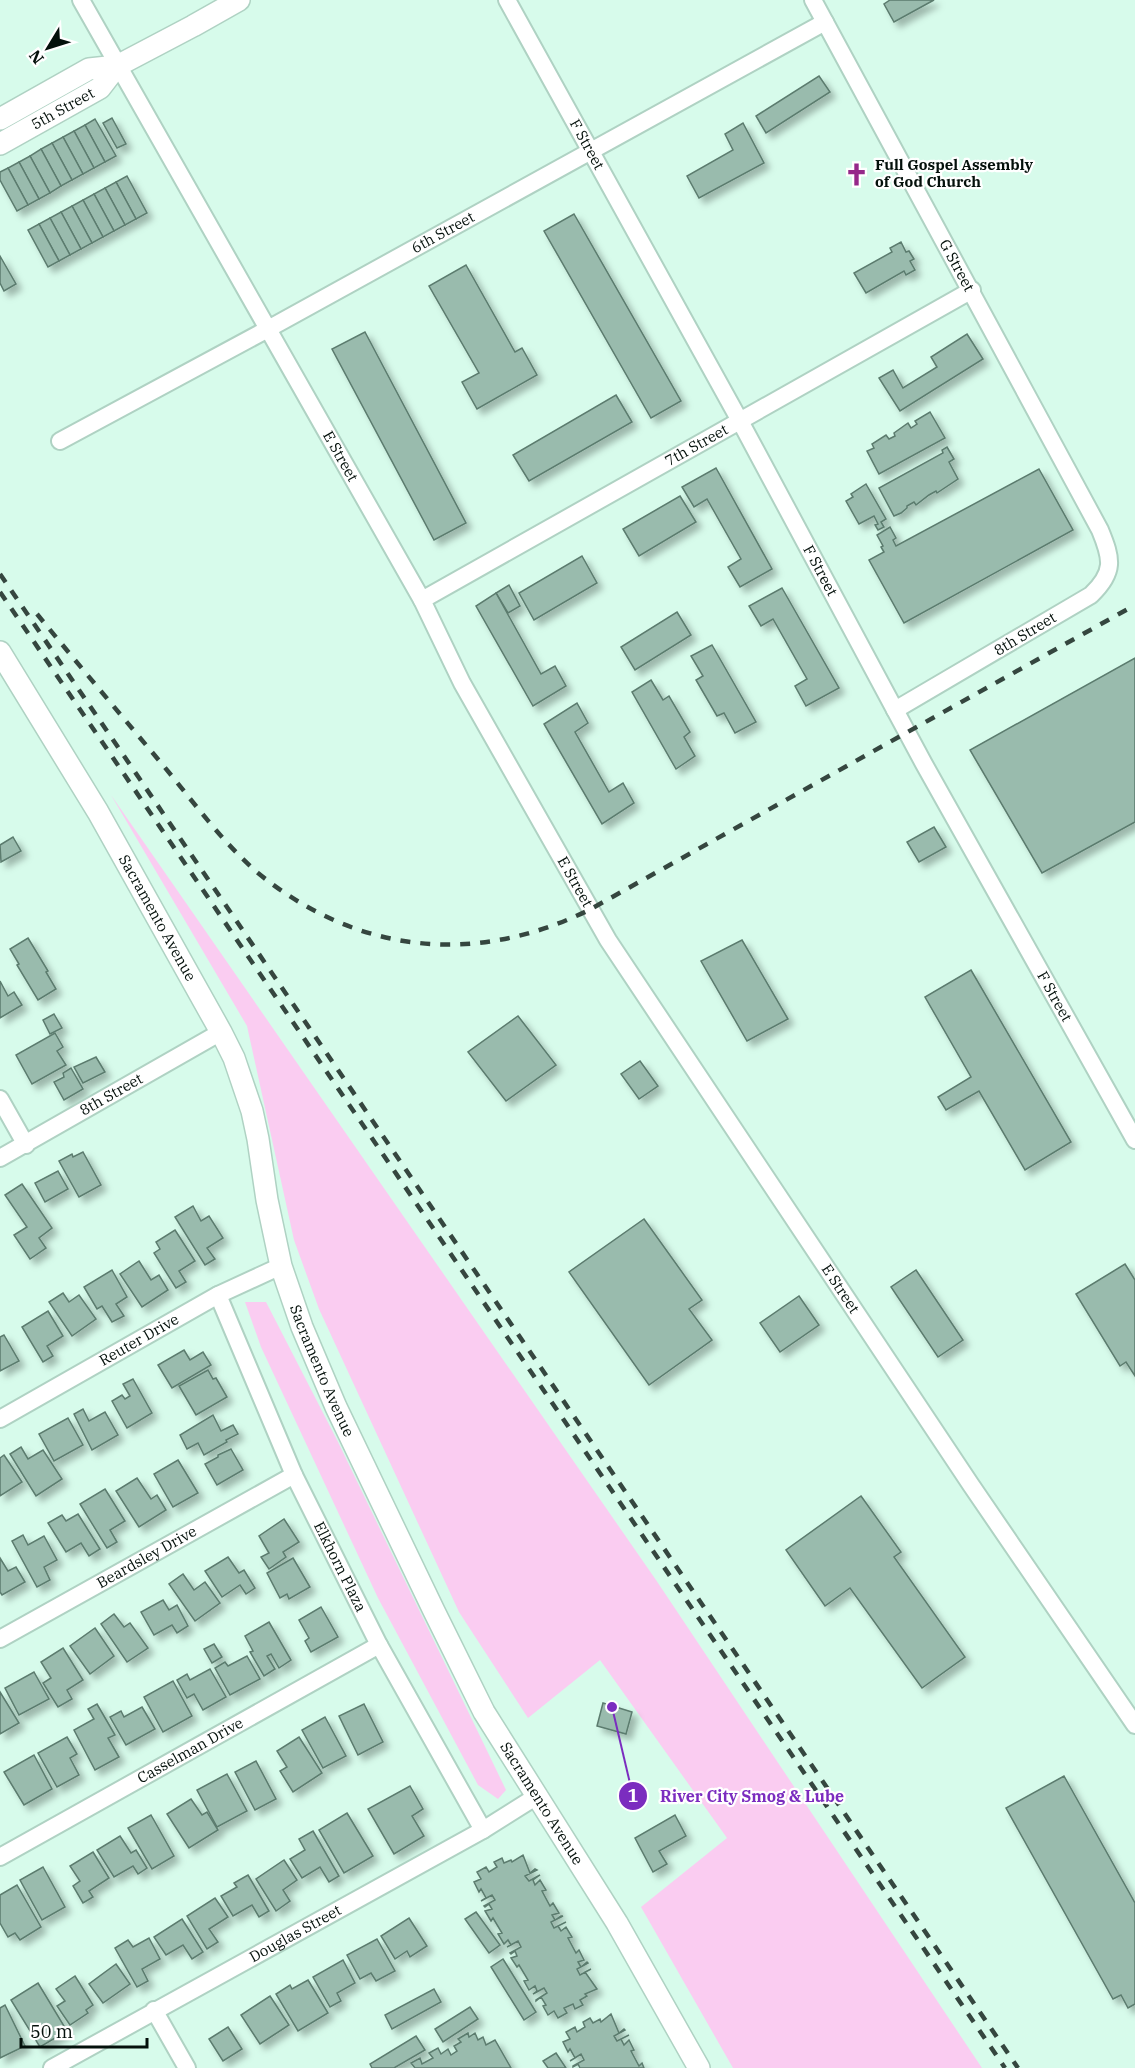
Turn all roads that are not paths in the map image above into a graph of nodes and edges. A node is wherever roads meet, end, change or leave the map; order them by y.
1 (81, 0) edge
2 (239, 0) edge
3 (507, 0) edge
4 (813, 0) edge
5 (825, 22) junction
6 (117, 66) junction
7 (0, 119) edge
8 (0, 144) edge
9 (592, 152) junction
10 (972, 290) junction
11 (268, 329) junction
12 (740, 421) junction
13 (60, 441) dead end
14 (1100, 530) joint
15 (422, 600) junction
16 (0, 652) edge
17 (896, 710) junction
18 (221, 1032) junction
19 (0, 1099) edge
20 (1135, 1140) edge
21 (26, 1145) junction
22 (0, 1158) edge
23 (281, 1266) junction
24 (218, 1295) junction
25 (0, 1419) edge
26 (294, 1475) junction
27 (0, 1639) edge
28 (379, 1645) junction
29 (1135, 1725) edge
30 (537, 1796) junction
31 (483, 1830) junction
32 (0, 1857) edge
33 (154, 2010) junction
34 (52, 2068) edge
35 (187, 2068) edge
36 (699, 2068) edge

1 - 6 street, E Street
2 - 6 main road, 5th Street
3 - 9 street, F Street
4 - 5 street, G Street
5 - 9 street, 6th Street
5 - 10 street, G Street
6 - 7 main road, 5th Street
6 - 8 main road, 5th Street
6 - 11 street, E Street
9 - 11 street, 6th Street
9 - 12 street, F Street
10 - 12 street, 7th Street
10 - 14 street, G Street
11 - 13 street, 6th Street
11 - 15 street, E Street
12 - 15 street, 7th Street
12 - 17 street, F Street
14 - 17 street, 8th Street
15 - 29 street, E Street
16 - 18 main road, Sacramento Avenue
17 - 20 street, F Street
18 - 21 street, 8th Street
18 - 23 main road, Sacramento Avenue
19 - 21 street
21 - 22 street, 8th Street
23 - 24 street, Reuter Drive
23 - 30 main road, Sacramento Avenue
24 - 25 street, Reuter Drive
24 - 26 street, Elkhorn Plaza
26 - 27 street, Beardsley Drive
26 - 28 street, Elkhorn Plaza
28 - 31 street, Elkhorn Plaza
28 - 32 street, Casselman Drive
30 - 31 street, Douglas Street
30 - 36 main road, Sacramento Avenue
31 - 33 street, Douglas Street
33 - 34 street, Douglas Street
33 - 35 street

